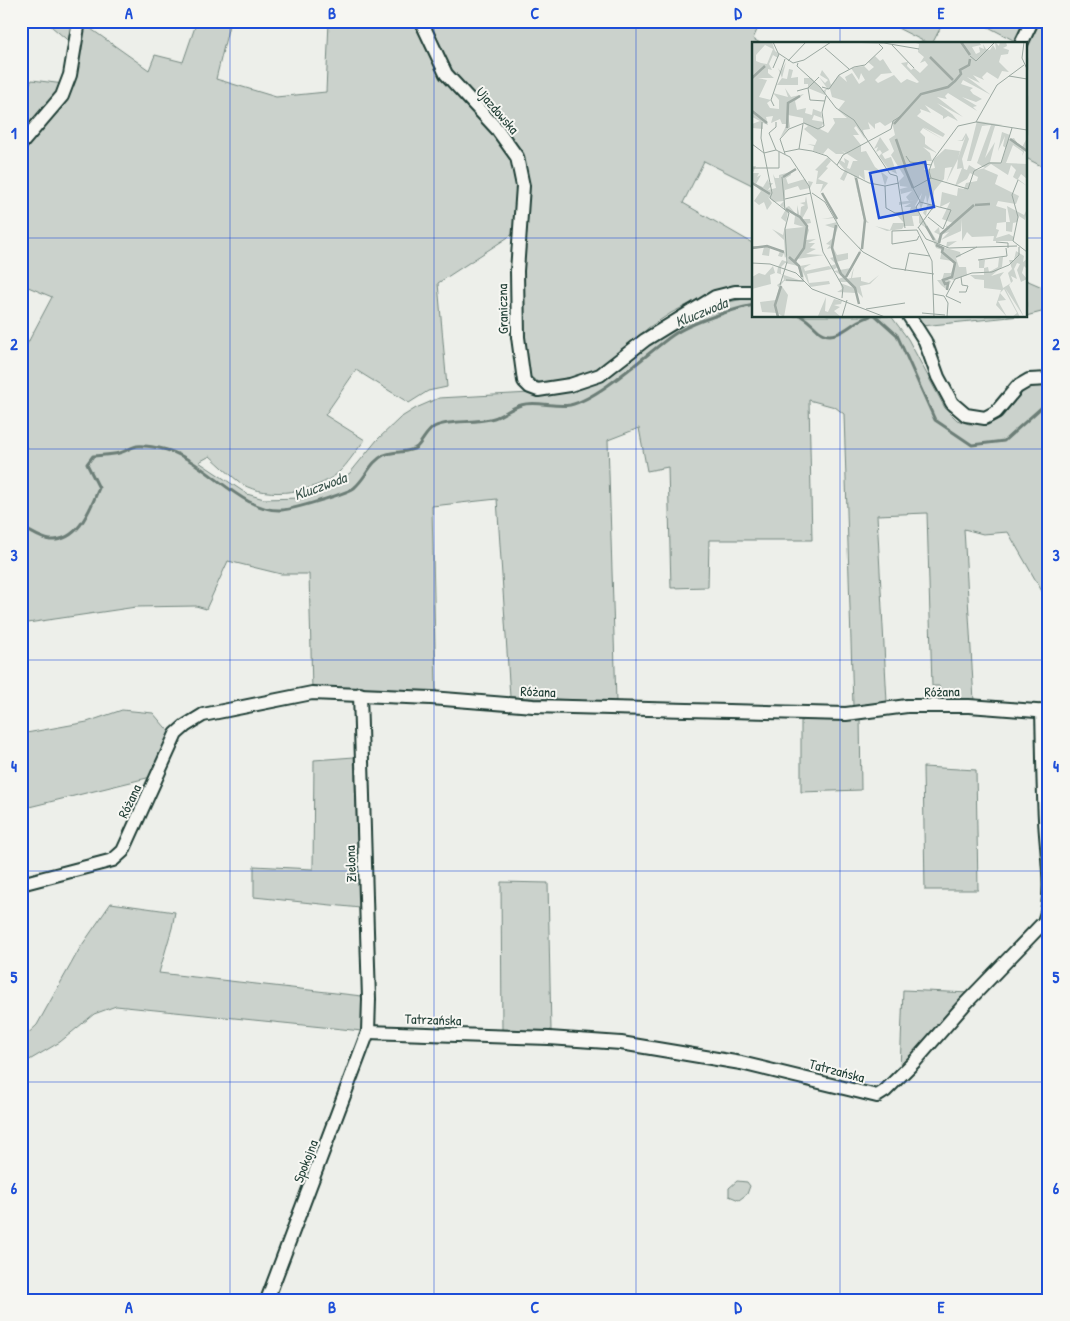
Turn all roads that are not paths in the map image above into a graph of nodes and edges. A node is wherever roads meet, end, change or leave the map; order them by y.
1 (79, 21) edge
2 (421, 21) edge
3 (1032, 21) edge
4 (1022, 42) edge
5 (21, 144) edge
6 (520, 228) joint
7 (752, 292) edge
8 (910, 318) edge
9 (1046, 379) edge
10 (360, 694) junction
11 (1046, 711) edge
12 (21, 884) edge
13 (368, 1032) junction
14 (267, 1300) edge

1 - 5 street
2 - 6 street, Ujazdowska
3 - 4 street
6 - 7 street, Graniczna
8 - 9 street
10 - 11 street, Różana
10 - 12 street, Różana
10 - 13 street, Zielona
11 - 13 street, Tatrzańska
13 - 14 street, Spokojna

